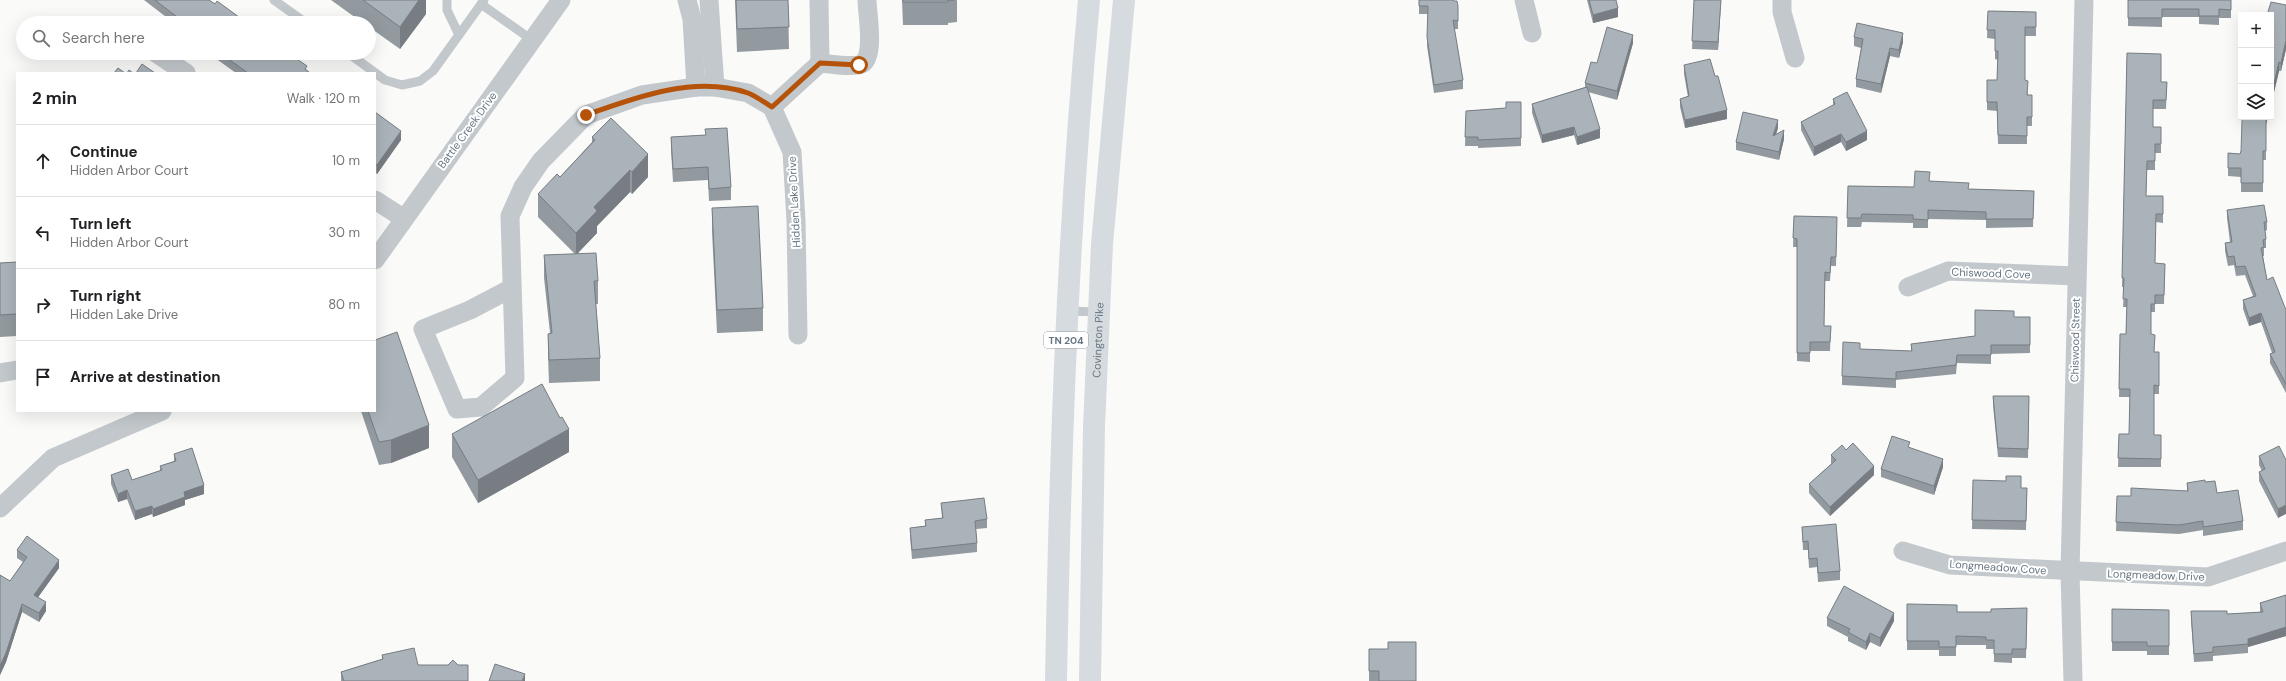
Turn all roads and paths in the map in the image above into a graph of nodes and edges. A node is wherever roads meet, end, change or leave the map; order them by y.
1 (274, 0) edge
2 (447, 0) edge
3 (561, 0) edge
4 (687, 0) edge
5 (709, 0) edge
6 (819, 0) edge
7 (867, 0) edge
8 (1089, 0) edge
9 (1124, 0) edge
10 (1524, 0) edge
11 (1782, 0) edge
12 (2084, 0) edge
13 (482, 2) edge
14 (296, 16) edge
15 (1532, 33) dead end
16 (459, 35) junction
17 (532, 40) junction
18 (1795, 58) dead end
19 (166, 60) edge
20 (358, 60) edge
21 (820, 63) junction
22 (184, 72) edge
23 (374, 72) edge
24 (376, 73) edge
25 (696, 87) junction
26 (715, 87) junction
27 (772, 107) junction
28 (376, 201) edge
29 (403, 218) junction
30 (376, 258) edge
31 (2077, 276) junction
32 (1908, 287) dead end
33 (512, 288) junction
34 (1067, 311) junction
35 (1099, 312) junction
36 (798, 335) dead end
37 (16, 370) edge
38 (0, 373) edge
39 (160, 412) edge
40 (0, 508) edge
41 (1903, 551) dead end
42 (2286, 551) edge
43 (2070, 572) junction
44 (1056, 681) edge
45 (1090, 681) edge
46 (2073, 681) edge

1 - 14 lane
2 - 16 lane
3 - 17 street, Battle Creek Drive
4 - 25 street
5 - 26 street
6 - 21 street
7 - 21 street
8 - 34 main road, TN 204
9 - 35 main road, Covington Pike / TN 204
10 - 15 street
11 - 18 street
12 - 31 street, Chiswood Street
13 - 16 lane
13 - 17 lane
16 - 24 lane
17 - 29 street, Battle Creek Drive
19 - 22 street
20 - 23 lane
21 - 27 street
25 - 26 street
25 - 33 street
26 - 27 street
27 - 36 street, Hidden Lake Drive
28 - 29 street
29 - 30 street, Battle Creek Drive
31 - 32 street, Chiswood Cove
31 - 43 street, Chiswood Street
33 - 33 street
34 - 35 lane
34 - 44 main road, TN 204
35 - 45 main road, Covington Pike / TN 204
37 - 38 street
39 - 40 street
41 - 43 street, Longmeadow Cove
42 - 43 street, Longmeadow Drive
43 - 46 street, Chiswood Street

